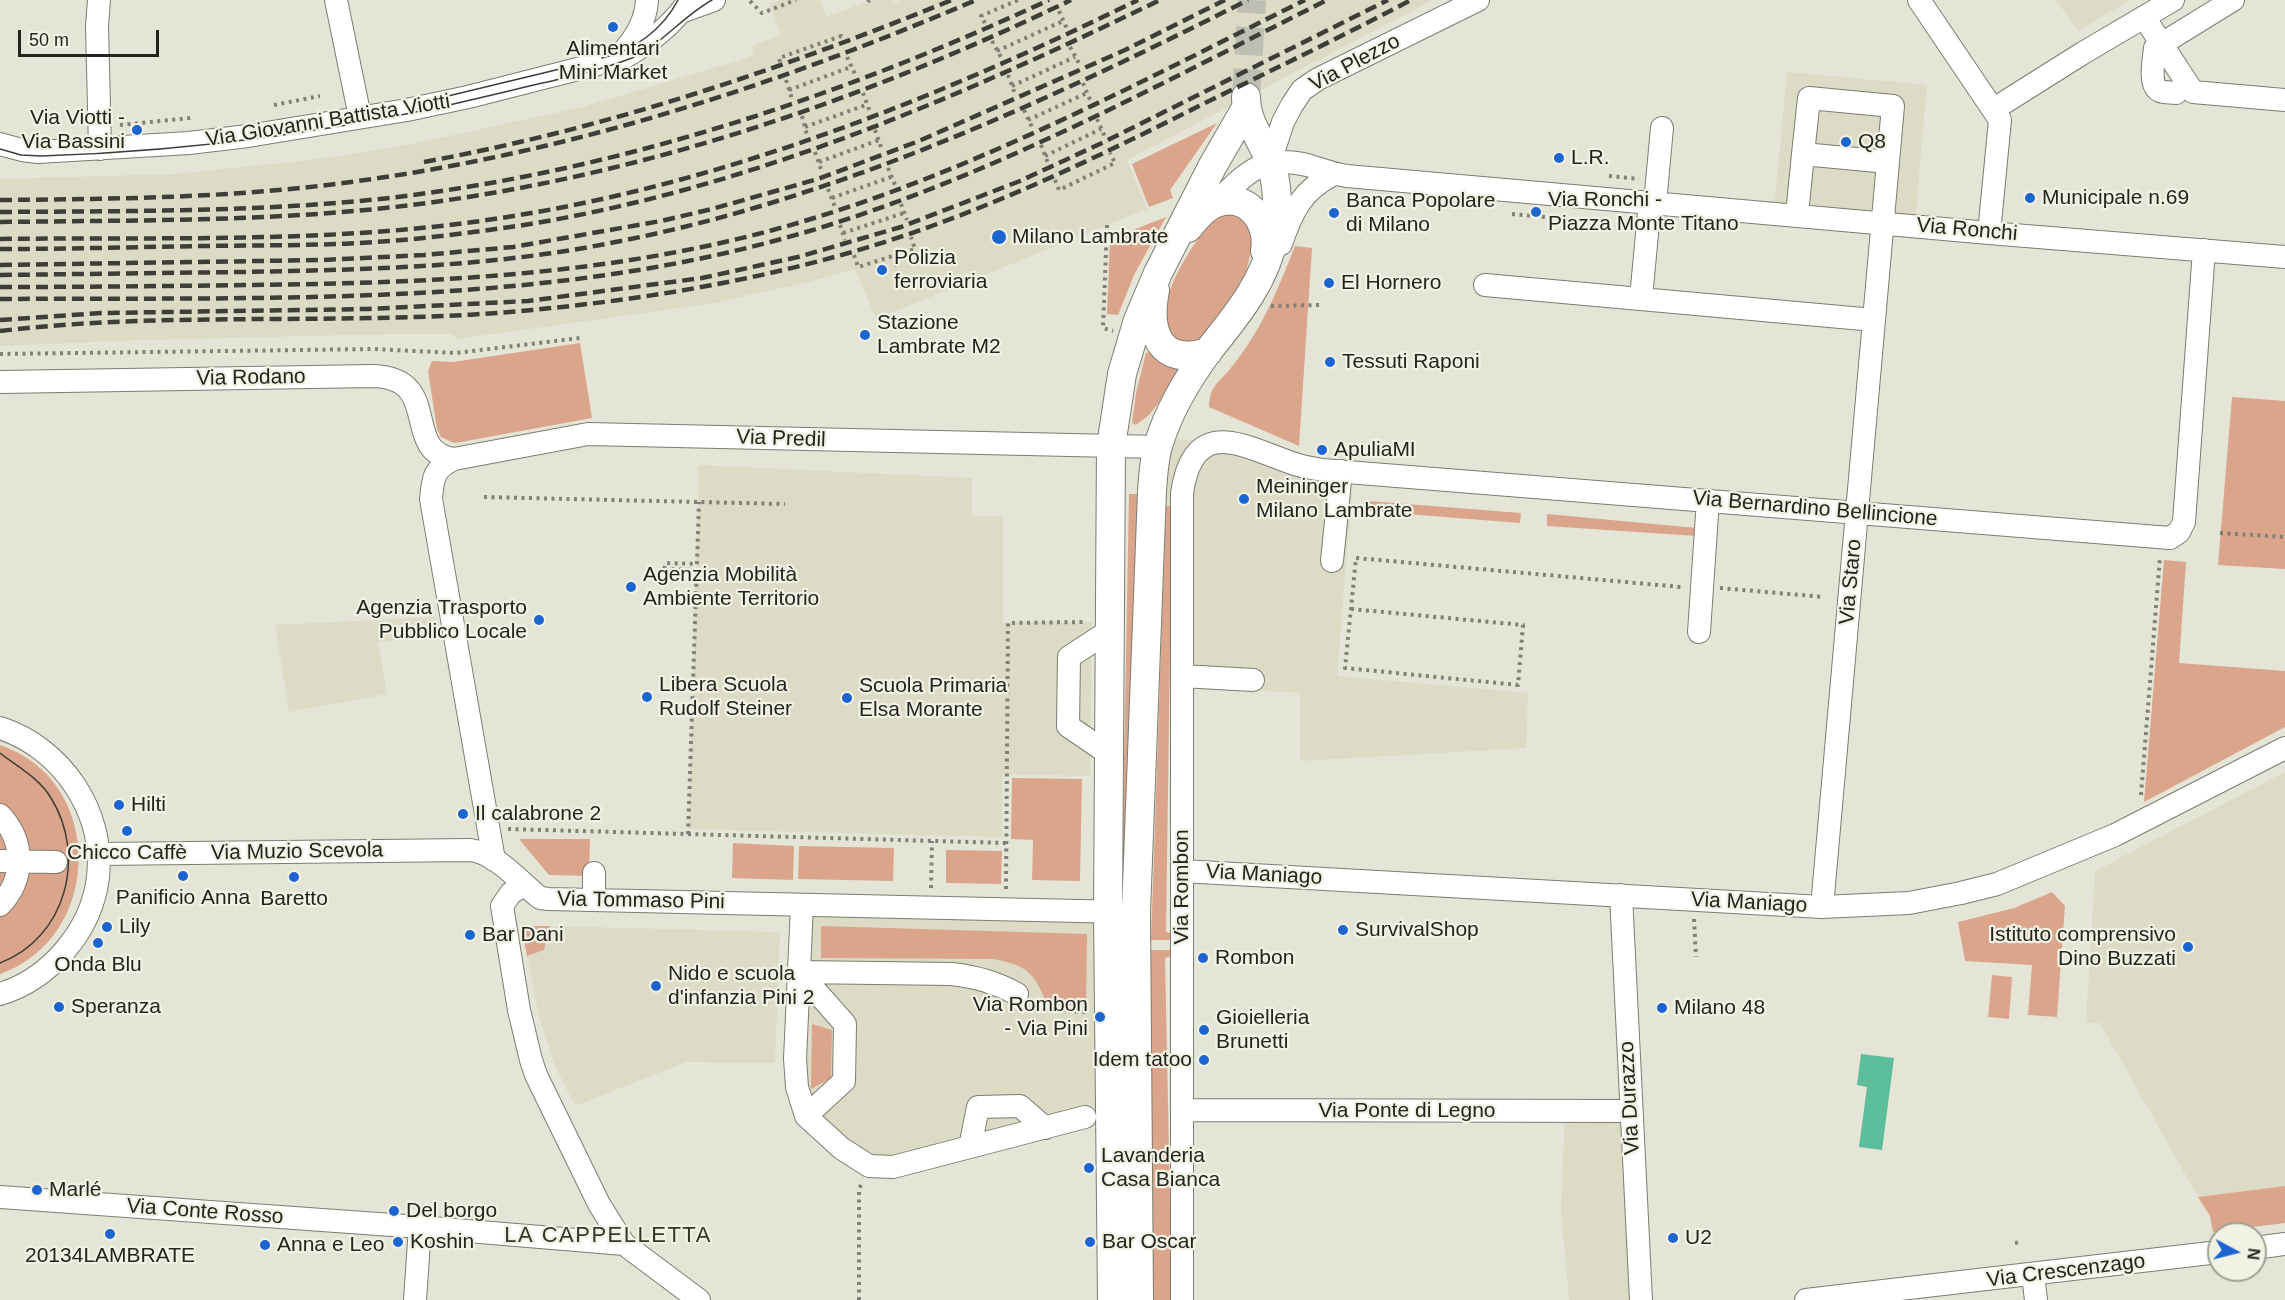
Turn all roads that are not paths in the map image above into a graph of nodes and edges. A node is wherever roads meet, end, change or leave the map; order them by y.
1 (99, 0) edge
2 (336, 0) edge
3 (647, 0) edge
4 (714, 0) edge
5 (1478, 0) edge
6 (1919, 0) edge
7 (2173, 0) edge
8 (2233, 0) edge
9 (680, 4) edge
10 (2144, 17) junction
11 (2161, 44) junction
12 (613, 60) junction
13 (2176, 93) dead end
14 (2285, 100) edge
15 (1994, 109) junction
16 (360, 117) junction
17 (1662, 128) dead end
18 (100, 138) junction
19 (0, 144) edge
20 (1803, 154) junction
21 (1270, 162) junction
22 (1888, 162) junction
23 (1334, 174) junction
24 (1654, 195) junction
25 (1214, 204) junction
26 (1797, 215) junction
27 (1883, 222) junction
28 (1989, 233) junction
29 (2204, 250) junction
30 (2285, 257) edge
31 (1164, 261) junction
32 (1485, 285) dead end
33 (1261, 288) junction
34 (1641, 298) junction
35 (1874, 320) junction
36 (1208, 352) junction
37 (0, 382) edge
38 (1111, 446) junction
39 (1158, 447) junction
40 (454, 459) junction
41 (1341, 471) junction
42 (1186, 474) joint
43 (1708, 500) junction
44 (1857, 512) junction
45 (1332, 561) dead end
46 (1109, 627) junction
47 (1699, 632) dead end
48 (1182, 676) junction
49 (1253, 680) dead end
50 (0, 728) edge
51 (2285, 747) edge
52 (1109, 754) junction
53 (0, 815) edge
54 (98, 854) junction
55 (494, 860) junction
56 (10, 861) edge
57 (56, 862) dead end
58 (1182, 871) junction
59 (594, 873) dead end
60 (524, 885) junction
61 (1620, 895) junction
62 (594, 900) junction
63 (0, 904) edge
64 (802, 904) junction
65 (1822, 907) junction
66 (1108, 912) junction
67 (1136, 912) junction
68 (800, 972) junction
69 (0, 994) edge
70 (1017, 994) road end
71 (1183, 1110) junction
72 (1631, 1111) junction
73 (806, 1116) junction
74 (1085, 1117) dead end
75 (1046, 1128) junction
76 (970, 1147) junction
77 (0, 1197) edge
78 (420, 1227) junction
79 (624, 1244) junction
80 (2285, 1244) edge
81 (2267, 1246) edge
82 (2207, 1253) edge
83 (2033, 1275) junction
84 (416, 1300) edge
85 (699, 1300) edge
86 (1112, 1300) edge
87 (1139, 1300) edge
88 (1182, 1300) edge
89 (1641, 1300) edge
90 (1806, 1300) edge
91 (2036, 1300) edge

1 - 18 street
2 - 16 street
3 - 12 street
4 - 9 street
5 - 21 street, Via Plezzo
6 - 15 street
7 - 10 street
8 - 11 street
9 - 12 street, Via Giovanni Battista Viotti
10 - 11 street
10 - 15 street
11 - 13 street
11 - 14 street
12 - 16 street, Via Giovanni Battista Viotti
15 - 28 street
16 - 18 street, Via Giovanni Battista Viotti
17 - 24 street
18 - 19 street, Via Giovanni Battista Viotti
20 - 22 street
20 - 22 street, Via Staro
20 - 26 street
21 - 23 street, Via Ronchi
21 - 25 street
21 - 31 main road
21 - 33 main road
22 - 27 street, Via Staro
23 - 24 street, Via Ronchi
23 - 33 street
24 - 26 street, Via Ronchi
24 - 34 street
25 - 31 main road
25 - 33 main road
26 - 27 street, Via Ronchi
27 - 28 street, Via Ronchi
27 - 35 street, Via Staro
28 - 29 street, Via Ronchi
29 - 30 street, Via Ronchi
29 - 44 street, Via Bernardino Bellincione
31 - 36 main road
31 - 38 main road
32 - 34 street
33 - 36 main road
34 - 35 street
35 - 44 street, Via Staro
36 - 39 main road, Via Rombon
37 - 40 street, Via Rodano
38 - 39 street, Via Predil
38 - 40 street, Via Predil
38 - 46 main road
39 - 67 main road, Via Rombon
40 - 55 street
41 - 42 street, Via Bernardino Bellincione
41 - 43 street, Via Bernardino Bellincione
41 - 45 street
42 - 48 street, Via Rombon
43 - 44 street, Via Bernardino Bellincione
43 - 47 street
44 - 65 street, Via Staro
46 - 52 main road
46 - 52 street
48 - 49 street
48 - 58 street, Via Rombon
50 - 54 street
51 - 65 street, Via Maniago
52 - 66 main road
53 - 56 street
54 - 55 street, Via Muzio Scevola
54 - 69 street
55 - 60 street, Via Tommaso Pini
56 - 57 street
56 - 63 street
58 - 61 street, Via Maniago
58 - 71 street, Via Rombon
59 - 62 street
60 - 62 street, Via Tommaso Pini
60 - 79 street
61 - 65 street, Via Maniago
61 - 72 street, Via Durazzo
62 - 64 street, Via Tommaso Pini
64 - 66 street, Via Tommaso Pini
64 - 68 street
66 - 67 street
66 - 86 main road
67 - 87 main road, Via Rombon
68 - 70 street
68 - 73 street
68 - 73 street
71 - 72 street, Via Ponte di Legno
71 - 88 street, Via Rombon
72 - 89 street, Via Durazzo
73 - 76 street
74 - 75 street
75 - 76 street
75 - 76 street
77 - 78 street, Via Conte Rosso
78 - 79 street, Via Conte Rosso
78 - 84 street
79 - 85 street
80 - 81 street
82 - 83 street, Via Crescenzago
83 - 90 street, Via Crescenzago
83 - 91 street

